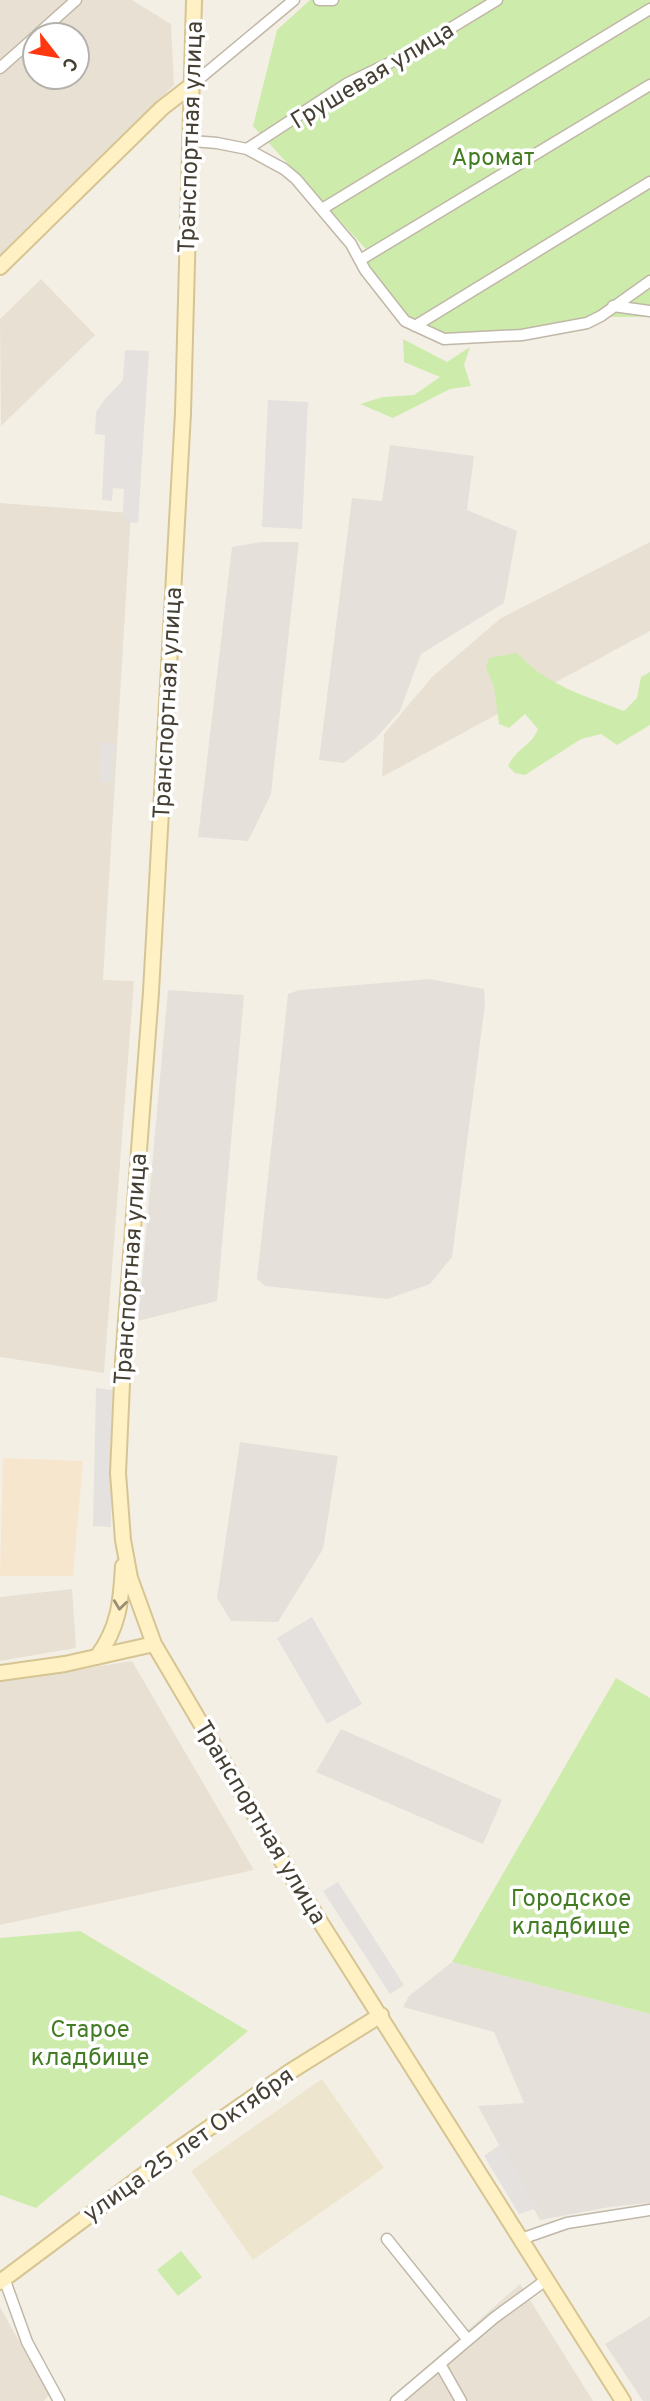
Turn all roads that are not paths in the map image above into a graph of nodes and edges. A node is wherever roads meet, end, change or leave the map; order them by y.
1 (76, 0) edge
2 (194, 0) edge
3 (294, 0) edge
4 (319, 0) edge
5 (333, 0) edge
6 (497, 0) edge
7 (650, 9) edge
8 (53, 21) edge
9 (21, 49) edge
10 (0, 68) edge
11 (193, 84) junction
12 (650, 85) edge
13 (191, 141) junction
14 (247, 149) junction
15 (650, 182) edge
16 (322, 209) junction
17 (360, 260) junction
18 (0, 267) edge
19 (650, 281) edge
20 (613, 306) junction
21 (650, 311) edge
22 (415, 326) junction
23 (124, 1547) junction
24 (154, 1644) junction
25 (97, 1657) junction
26 (0, 1674) edge
27 (381, 2015) junction
28 (650, 2210) edge
29 (387, 2239) dead end
30 (521, 2239) junction
31 (2, 2280) edge
32 (546, 2280) junction
33 (468, 2340) junction
34 (440, 2364) junction
35 (59, 2401) edge
36 (396, 2401) edge
37 (461, 2401) edge
38 (623, 2401) edge

1 - 8 street
2 - 11 main road, Транспортная улица
3 - 11 street
4 - 5 street
6 - 14 street, Грушевая улица
7 - 16 street
9 - 10 street
11 - 13 main road, Транспортная улица
11 - 18 main road
12 - 17 street
13 - 14 street
13 - 23 main road, Транспортная улица
14 - 16 street
15 - 22 street
16 - 17 street
17 - 22 street
19 - 20 street
20 - 21 street
20 - 22 street
23 - 24 main road, Транспортная улица
23 -> 25 main road
24 - 25 main road
24 - 27 main road, Транспортная улица
25 - 26 main road
27 - 30 main road, Транспортная улица
27 - 31 main road, улица 25 лет Октября
28 - 30 street
29 - 33 street
30 - 32 main road, Транспортная улица
31 - 35 street
32 - 33 street
32 - 38 main road, Транспортная улица
33 - 34 street
34 - 36 street
34 - 37 street

